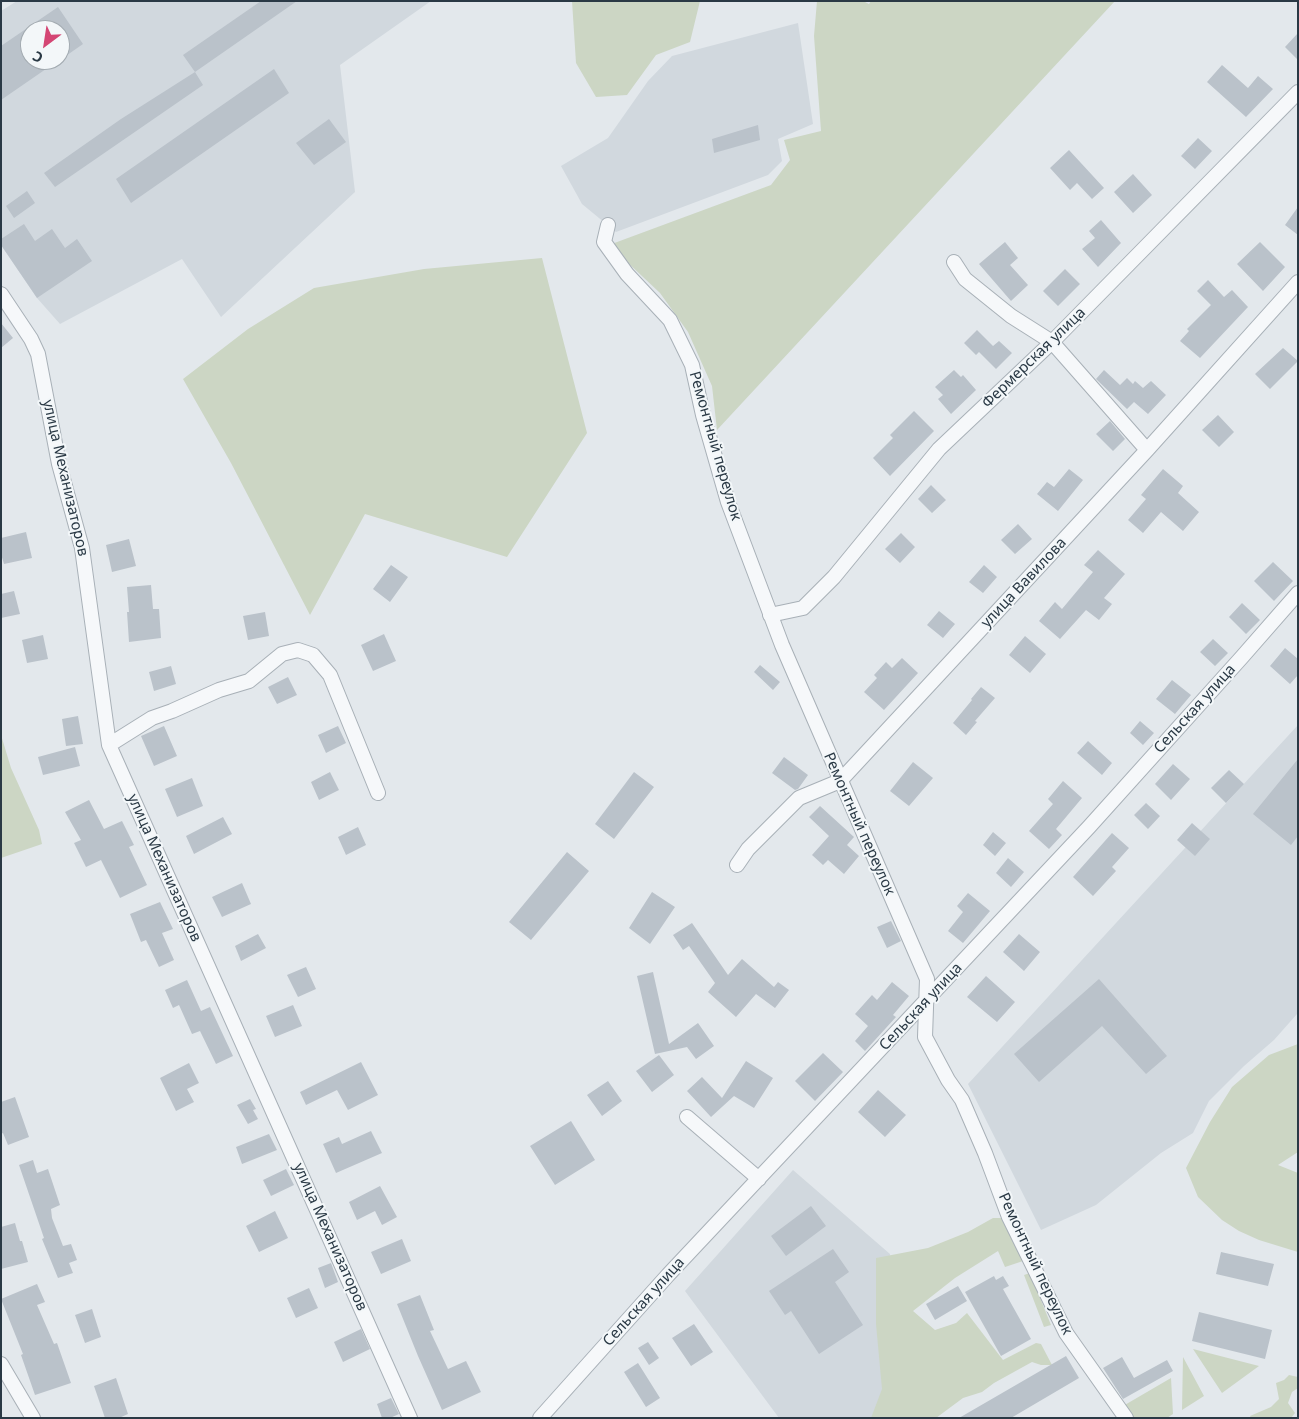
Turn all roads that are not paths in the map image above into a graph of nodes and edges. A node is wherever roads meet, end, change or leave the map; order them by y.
1 (1298, 92) edge
2 (608, 225) dead end
3 (954, 262) dead end
4 (1298, 282) edge
5 (1, 294) edge
6 (1052, 342) junction
7 (1147, 450) junction
8 (1298, 593) edge
9 (770, 615) junction
10 (110, 745) junction
11 (840, 781) junction
12 (378, 793) dead end
13 (738, 866) dead end
14 (926, 1000) junction
15 (686, 1117) dead end
16 (759, 1179) junction
17 (1, 1364) edge
18 (33, 1418) edge
19 (410, 1418) edge
20 (540, 1418) edge
21 (1126, 1418) edge

1 - 6 street, Фермерская улица
2 - 9 street, Ремонтный переулок
3 - 6 street
4 - 7 street, улица Вавилова
5 - 10 street, улица Механизаторов
6 - 7 street
6 - 9 street, Фермерская улица
7 - 11 street, улица Вавилова
8 - 14 street, Сельская улица
9 - 11 street, Ремонтный переулок
10 - 12 street
10 - 19 street, улица Механизаторов
11 - 13 street, улица Вавилова
11 - 14 street, Ремонтный переулок
14 - 16 street, Сельская улица
14 - 21 street, Ремонтный переулок
15 - 16 street
16 - 20 street, Сельская улица
17 - 18 street

